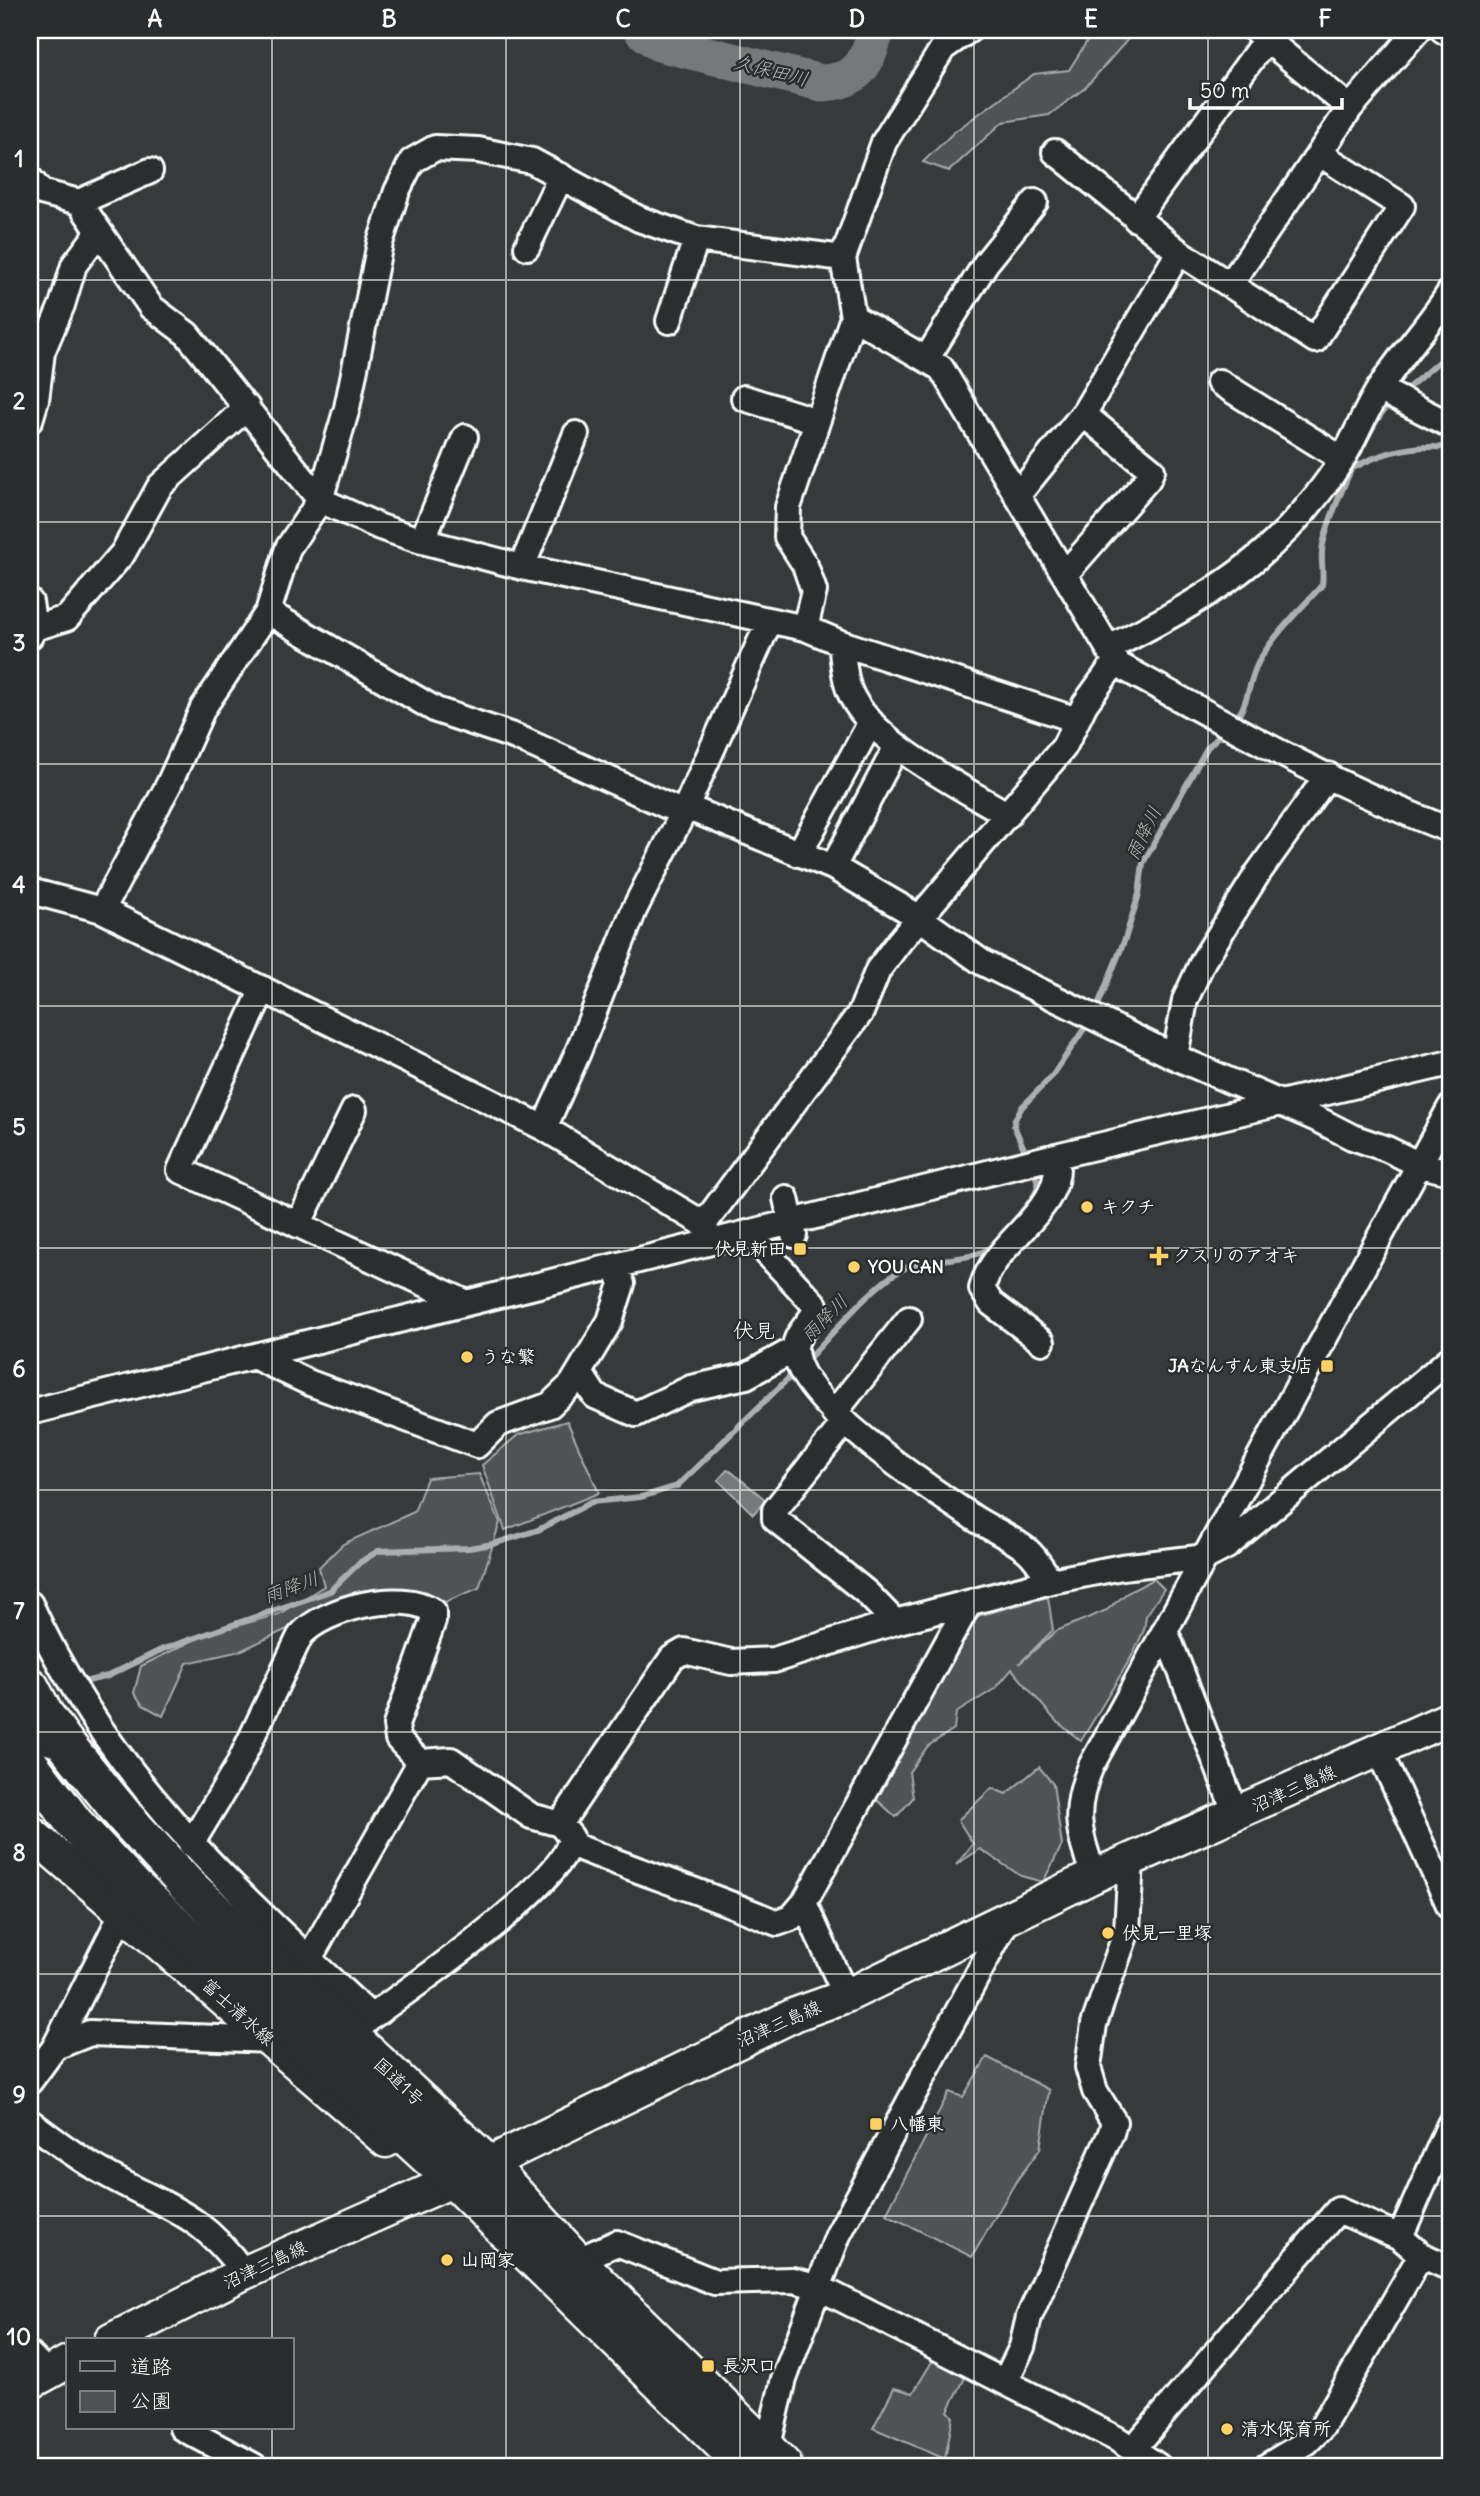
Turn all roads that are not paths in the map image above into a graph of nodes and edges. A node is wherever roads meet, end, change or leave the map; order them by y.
1 (969, 30) edge
2 (1418, 30) edge
3 (1443, 30) edge
4 (1261, 34) edge
5 (1450, 34) edge
6 (945, 39) edge
7 (1350, 108) junction
8 (1055, 152) dead end
9 (1320, 153) junction
10 (150, 171) dead end
11 (561, 176) junction
12 (30, 179) edge
13 (79, 202) junction
14 (1035, 202) dead end
15 (1136, 219) junction
16 (98, 233) junction
17 (696, 239) junction
18 (527, 247) dead end
19 (1179, 252) junction
20 (843, 258) junction
21 (1230, 285) junction
22 (1450, 292) edge
23 (853, 317) junction
24 (669, 321) dead end
25 (927, 358) junction
26 (1219, 382) dead end
27 (1379, 389) junction
28 (744, 398) dead end
29 (247, 407) junction
30 (1083, 414) junction
31 (30, 420) edge
32 (817, 421) junction
33 (1450, 425) edge
34 (576, 434) dead end
35 (465, 437) dead end
36 (1342, 459) junction
37 (1017, 496) junction
38 (320, 500) junction
39 (422, 541) junction
40 (523, 567) junction
41 (1066, 573) junction
42 (30, 602) edge
43 (268, 612) junction
44 (769, 622) junction
45 (805, 628) junction
46 (32, 632) edge
47 (841, 643) junction
48 (1112, 656) junction
49 (1077, 720) junction
50 (872, 722) junction
51 (897, 746) junction
52 (1328, 775) junction
53 (685, 810) junction
54 (1008, 815) junction
55 (1450, 830) edge
56 (799, 854) junction
57 (833, 867) junction
58 (30, 891) edge
59 (102, 910) junction
60 (918, 916) junction
61 (263, 989) junction
62 (1175, 1057) junction
63 (1450, 1063) edge
64 (1276, 1103) junction
65 (1450, 1108) edge
66 (354, 1110) dead end
67 (544, 1128) junction
68 (1056, 1156) junction
69 (1420, 1165) junction
70 (1450, 1172) edge
71 (786, 1198) dead end
72 (298, 1225) junction
73 (707, 1233) junction
74 (750, 1235) junction
75 (794, 1235) dead end
76 (616, 1266) junction
77 (467, 1303) junction
78 (909, 1319) dead end
79 (1042, 1342) dead end
80 (794, 1349) junction
81 (255, 1357) junction
82 (1450, 1359) edge
83 (580, 1373) junction
84 (30, 1412) edge
85 (839, 1418) junction
86 (1206, 1557) junction
87 (1051, 1581) junction
88 (30, 1604) edge
89 (968, 1605) junction
90 (895, 1622) junction
91 (1165, 1630) junction
92 (30, 1687) edge
93 (1450, 1718) edge
94 (47, 1738) edge
95 (1379, 1751) junction
96 (420, 1762) junction
97 (30, 1765) edge
98 (1236, 1814) junction
99 (30, 1832) edge
100 (565, 1834) junction
101 (191, 1844) junction
102 (1131, 1861) junction
103 (1094, 1876) junction
104 (129, 1899) junction
105 (804, 1903) junction
106 (1450, 1907) edge
107 (1008, 1918) junction
108 (309, 1959) junction
109 (846, 1996) junction
110 (360, 2027) junction
111 (270, 2040) junction
112 (55, 2047) junction
113 (30, 2081) edge
114 (30, 2122) edge
115 (1450, 2124) edge
116 (487, 2164) junction
117 (454, 2180) junction
118 (1400, 2237) junction
119 (1421, 2255) junction
120 (576, 2261) junction
121 (1450, 2268) edge
122 (244, 2273) junction
123 (816, 2286) junction
124 (115, 2338) edge
125 (1005, 2382) junction
126 (186, 2430) edge
127 (1134, 2448) junction
128 (765, 2462) edge
129 (254, 2466) edge
130 (1158, 2466) edge
131 (1267, 2466) edge

1 - 6 street
2 - 7 street
3 - 5 street
4 - 7 street
4 - 15 street
6 - 20 street
7 - 9 street
8 - 15 street
9 - 21 street
9 - 21 street
10 - 13 street
11 - 17 street
11 - 18 street
11 - 38 street
12 - 13 street
13 - 16 street
14 - 25 street
15 - 19 street
16 - 29 street
16 - 31 street
17 - 20 street
17 - 24 street
19 - 21 street
19 - 30 street
20 - 23 street
22 - 27 street
23 - 25 street
23 - 32 street
25 - 37 street
26 - 36 street
27 - 33 street
27 - 36 street
28 - 32 street
29 - 38 street
29 - 46 street
30 - 37 street
30 - 41 street
32 - 45 street
34 - 40 street
35 - 39 street
36 - 48 street
37 - 41 street
38 - 39 street
38 - 43 street
39 - 40 street
40 - 44 street
41 - 48 street
42 - 46 street
43 - 53 street
43 - 59 street
44 - 45 street
44 - 53 street
45 - 47 street
47 - 49 street
47 - 50 street
48 - 49 street
48 - 52 street
49 - 54 street
50 - 51 street
50 - 56 street
51 - 54 street
51 - 57 street
52 - 55 street
52 - 62 street
53 - 56 street
53 - 67 street
54 - 60 street
56 - 57 street
57 - 60 street
58 - 59 street
59 - 61 street
60 - 62 street
60 - 73 street
61 - 67 street
61 - 72 street
62 - 64 street
63 - 64 street
64 - 68 street
64 - 69 street
65 - 69 street
66 - 72 street
67 - 73 street
68 - 74 street
68 - 79 street
69 - 70 street
69 - 86 street
71 - 75 street
72 - 77 street
73 - 74 street
73 - 76 street
74 - 80 street
76 - 77 street
76 - 83 street
77 - 81 street
78 - 85 street
80 - 83 street
80 - 85 street
81 - 83 street
81 - 84 street
82 - 86 street
85 - 87 street
85 - 90 street
86 - 87 street
86 - 91 street
87 - 89 street
88 - 101 street
89 - 90 street
89 - 105 street
90 - 100 street
91 - 98 street
91 - 103 street
92 - 94 highway, 国道1号
93 - 95 main road, 沼津三島線
94 - 110 highway, 国道1号
95 - 98 main road, 沼津三島線
95 - 106 street
96 - 100 street
96 - 101 street
96 - 108 street
97 - 104 highway, 国道1号
98 - 102 main road, 沼津三島線
99 - 104 main road, 富士清水線
100 - 105 street
100 - 110 street
101 - 108 street
102 - 103 main road, 沼津三島線
102 - 125 street
103 - 107 main road, 沼津三島線
104 - 111 main road, 富士清水線
104 - 112 street
104 - 117 highway, 国道1号
105 - 109 street
107 - 109 main road, 沼津三島線
107 - 123 street
108 - 110 street
109 - 116 main road, 沼津三島線
110 - 116 highway, 国道1号
111 - 112 street
111 - 117 main road, 富士清水線
112 - 113 street
114 - 122 street
115 - 118 street
116 - 117 main road, 沼津三島線
116 - 120 highway, 国道1号
117 - 122 main road, 沼津三島線
117 - 128 highway, 国道1号
118 - 119 street
118 - 127 street
119 - 121 street
119 - 131 street
120 - 123 street
120 - 128 highway, 国道1号
122 - 124 main road, 沼津三島線
123 - 125 street
123 - 128 street
125 - 127 street
126 - 129 street
127 - 130 street

